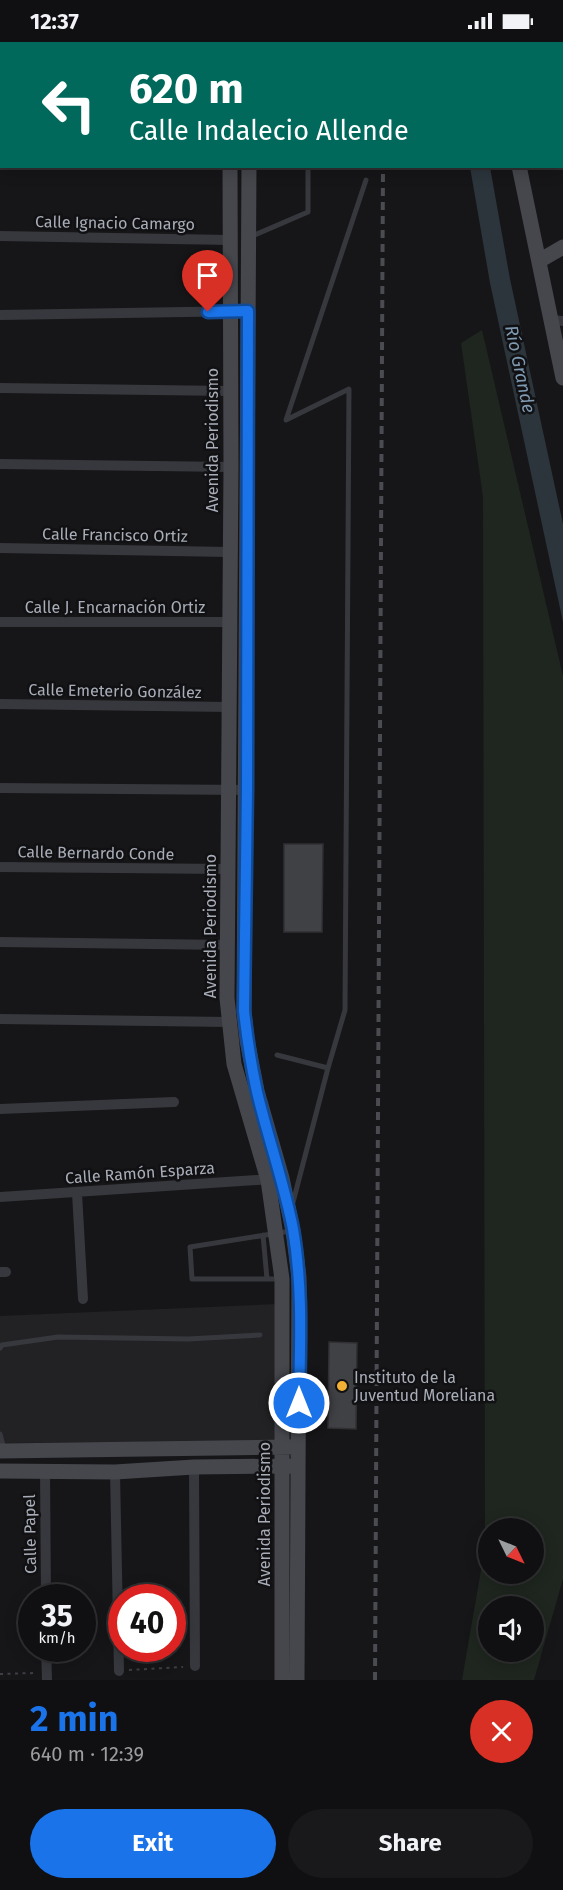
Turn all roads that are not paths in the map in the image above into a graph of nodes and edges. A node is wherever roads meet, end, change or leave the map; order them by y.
1 (230, 168) edge
2 (249, 168) edge
3 (308, 168) edge
4 (519, 168) edge
5 (366, 180) dead end
6 (0, 236) edge
7 (249, 237) junction
8 (230, 240) junction
9 (563, 247) edge
10 (538, 261) junction
11 (231, 311) junction
12 (248, 311) junction
13 (0, 315) edge
14 (557, 321) edge
15 (563, 378) edge
16 (0, 388) edge
17 (230, 392) junction
18 (0, 464) edge
19 (231, 467) junction
20 (0, 548) edge
21 (229, 552) junction
22 (0, 622) edge
23 (230, 622) junction
24 (0, 704) edge
25 (230, 707) junction
26 (0, 788) edge
27 (228, 790) junction
28 (247, 790) junction
29 (0, 867) edge
30 (228, 869) junction
31 (0, 942) edge
32 (228, 945) junction
33 (0, 1019) edge
34 (229, 1022) junction
35 (277, 1055) dead end
36 (327, 1068) junction
37 (174, 1102) dead end
38 (0, 1109) edge
39 (275, 1179) junction
40 (76, 1193) junction
41 (0, 1197) edge
42 (291, 1224) junction
43 (270, 1234) junction
44 (299, 1277) junction
45 (275, 1279) junction
46 (83, 1299) dead end
47 (260, 1335) dead end
48 (0, 1348) edge
49 (0, 1434) edge
50 (299, 1445) junction
51 (282, 1448) junction
52 (2, 1451) edge
53 (282, 1466) junction
54 (299, 1466) junction
55 (194, 1467) junction
56 (45, 1470) junction
57 (0, 1471) edge
58 (114, 1472) junction
59 (46, 1584) edge
60 (195, 1666) road end
61 (119, 1671) road end
62 (282, 1680) edge
63 (297, 1680) edge

1 - 8 street, Avenida Periodismo
2 - 7 street, Avenida Periodismo
3 - 7 lane
4 - 10 street
5 - 36 lane
6 - 8 street, Calle Ignacio Camargo
7 - 12 street, Avenida Periodismo
8 - 11 street, Avenida Periodismo
9 - 10 street
10 - 14 street
11 - 12 street
11 - 13 street
11 - 17 street, Avenida Periodismo
12 - 28 street, Avenida Periodismo
14 - 15 street
16 - 17 street
17 - 19 street, Avenida Periodismo
18 - 19 street
19 - 21 street, Avenida Periodismo
20 - 21 street, Calle Francisco Ortiz
21 - 23 street, Avenida Periodismo
22 - 23 street, Calle J. Encarnación Ortiz
23 - 25 street, Avenida Periodismo
24 - 25 street, Calle Emeterio González
25 - 27 street, Avenida Periodismo
26 - 27 street
27 - 28 street
27 - 30 street, Avenida Periodismo
28 - 39 street, Avenida Periodismo
29 - 30 street, Calle Bernardo Conde
30 - 32 street, Avenida Periodismo
31 - 32 street
32 - 34 street, Avenida Periodismo
33 - 34 street
34 - 39 street, Avenida Periodismo
35 - 36 lane
36 - 42 lane
37 - 38 street
39 - 40 street, Calle Ramón Esparza
39 - 42 street, Avenida Periodismo
39 - 43 street, Avenida Periodismo
40 - 41 street, Calle Ramón Esparza
40 - 46 street
42 - 43 lane
42 - 44 street, Avenida Periodismo
43 - 45 street, Avenida Periodismo
43 - 45 lane
44 - 45 lane
44 - 50 street, Avenida Periodismo
45 - 51 street, Avenida Periodismo
47 - 48 lane
49 - 52 lane
50 - 51 street
50 - 54 street, Avenida Periodismo
51 - 52 street
51 - 53 street, Avenida Periodismo
53 - 54 street
53 - 55 street
53 - 62 street, Avenida Periodismo
54 - 63 street, Avenida Periodismo
55 - 58 street
55 - 60 street
56 - 57 street
56 - 58 street
56 - 59 street, Calle Papel
58 - 61 street

